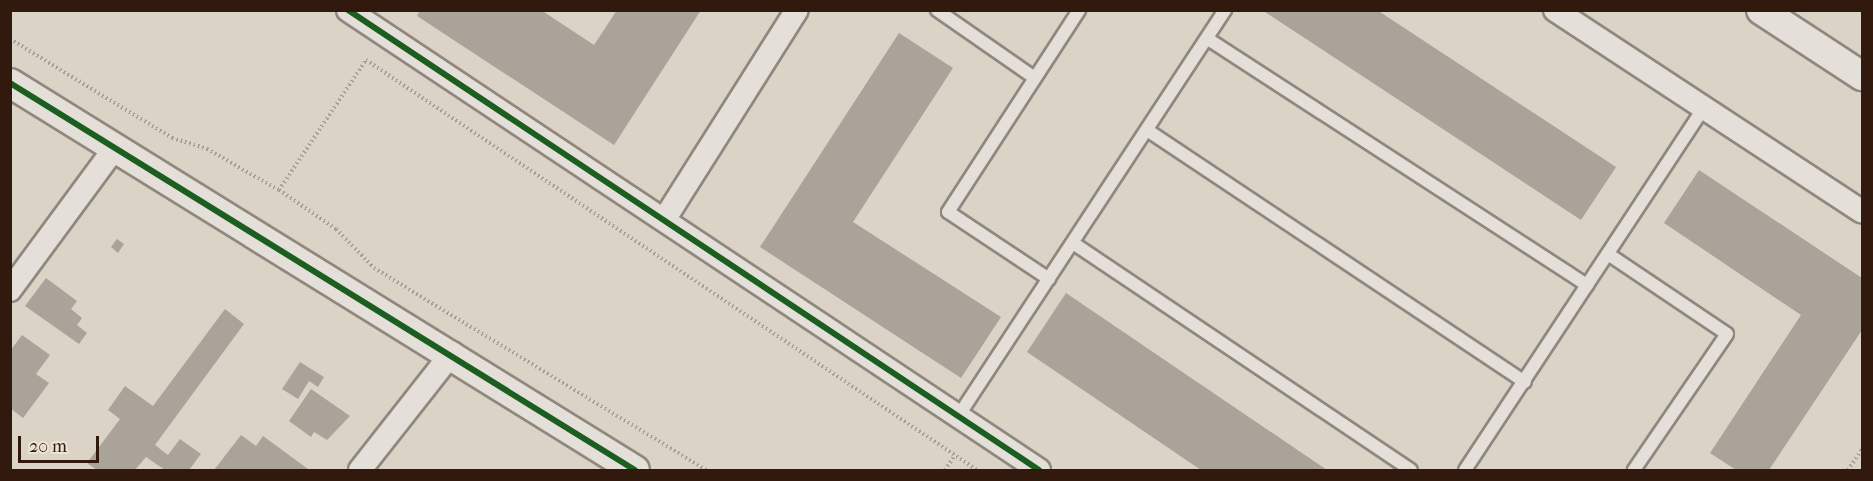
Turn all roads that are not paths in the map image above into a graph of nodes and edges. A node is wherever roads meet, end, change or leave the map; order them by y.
1 (796, 10) edge
2 (937, 10) edge
3 (1079, 10) edge
4 (1225, 10) edge
5 (1555, 10) edge
6 (1761, 10) edge
7 (358, 13) edge
8 (1208, 39) junction
9 (1863, 76) edge
10 (1035, 78) junction
11 (10, 83) edge
12 (1704, 108) junction
13 (1147, 130) junction
14 (116, 146) junction
15 (1863, 212) edge
16 (664, 220) junction
17 (1073, 243) junction
18 (1608, 254) junction
19 (1049, 279) junction
20 (1587, 285) junction
21 (10, 290) edge
22 (452, 354) junction
23 (1525, 382) junction
24 (959, 416) junction
25 (1637, 470) edge
26 (360, 471) edge
27 (635, 471) edge
28 (1039, 471) edge
29 (1411, 471) edge
30 (1465, 471) edge

1 - 16 street
2 - 10 lane
3 - 10 lane
4 - 8 lane
5 - 12 street
6 - 9 street
7 - 16 street
8 - 13 lane
8 - 20 lane
10 - 19 lane
11 - 14 street
12 - 15 street
12 - 18 lane
13 - 17 lane
13 - 23 lane
14 - 21 street
14 - 22 street
16 - 24 street
17 - 19 lane
17 - 29 lane
18 - 20 lane
18 - 25 lane
19 - 24 lane
20 - 23 lane
22 - 26 street
22 - 27 street
23 - 30 lane
24 - 28 street

